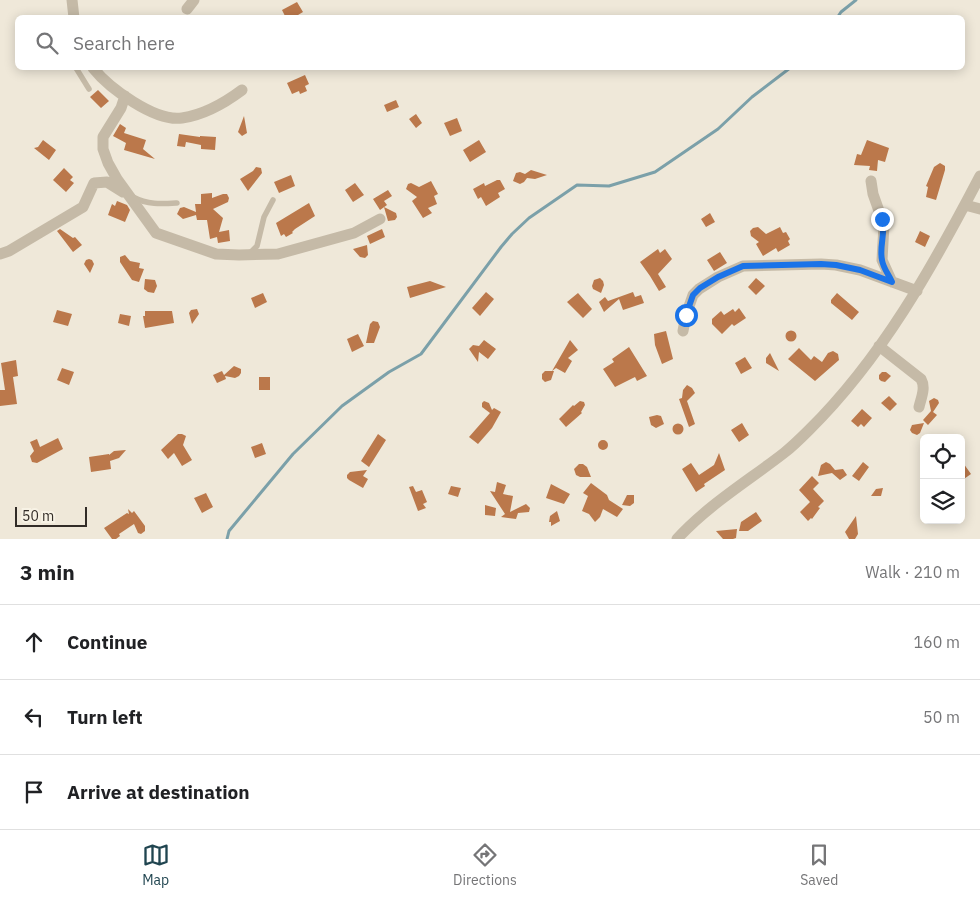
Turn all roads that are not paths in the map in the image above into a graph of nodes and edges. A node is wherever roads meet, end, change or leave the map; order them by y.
1 (72, 0) edge
2 (74, 15) edge
3 (77, 70) edge
4 (95, 70) edge
5 (89, 90) dead end
6 (242, 90) dead end
7 (126, 96) junction
8 (980, 176) edge
9 (871, 180) dead end
10 (131, 196) junction
11 (273, 200) dead end
12 (177, 203) dead end
13 (965, 206) junction
14 (980, 209) edge
15 (380, 219) dead end
16 (0, 254) edge
17 (249, 254) junction
18 (892, 282) junction
19 (917, 291) junction
20 (683, 331) dead end
21 (879, 346) junction
22 (919, 407) dead end
23 (677, 539) edge

1 - 2 street
3 - 5 lane
4 - 7 street
6 - 7 street
7 - 10 street
8 - 13 street
9 - 18 street
10 - 12 lane
10 - 16 street
10 - 17 street
11 - 17 lane
13 - 14 street
13 - 19 street
15 - 17 street
18 - 19 street
18 - 20 street
19 - 21 street
21 - 22 street
21 - 23 street

